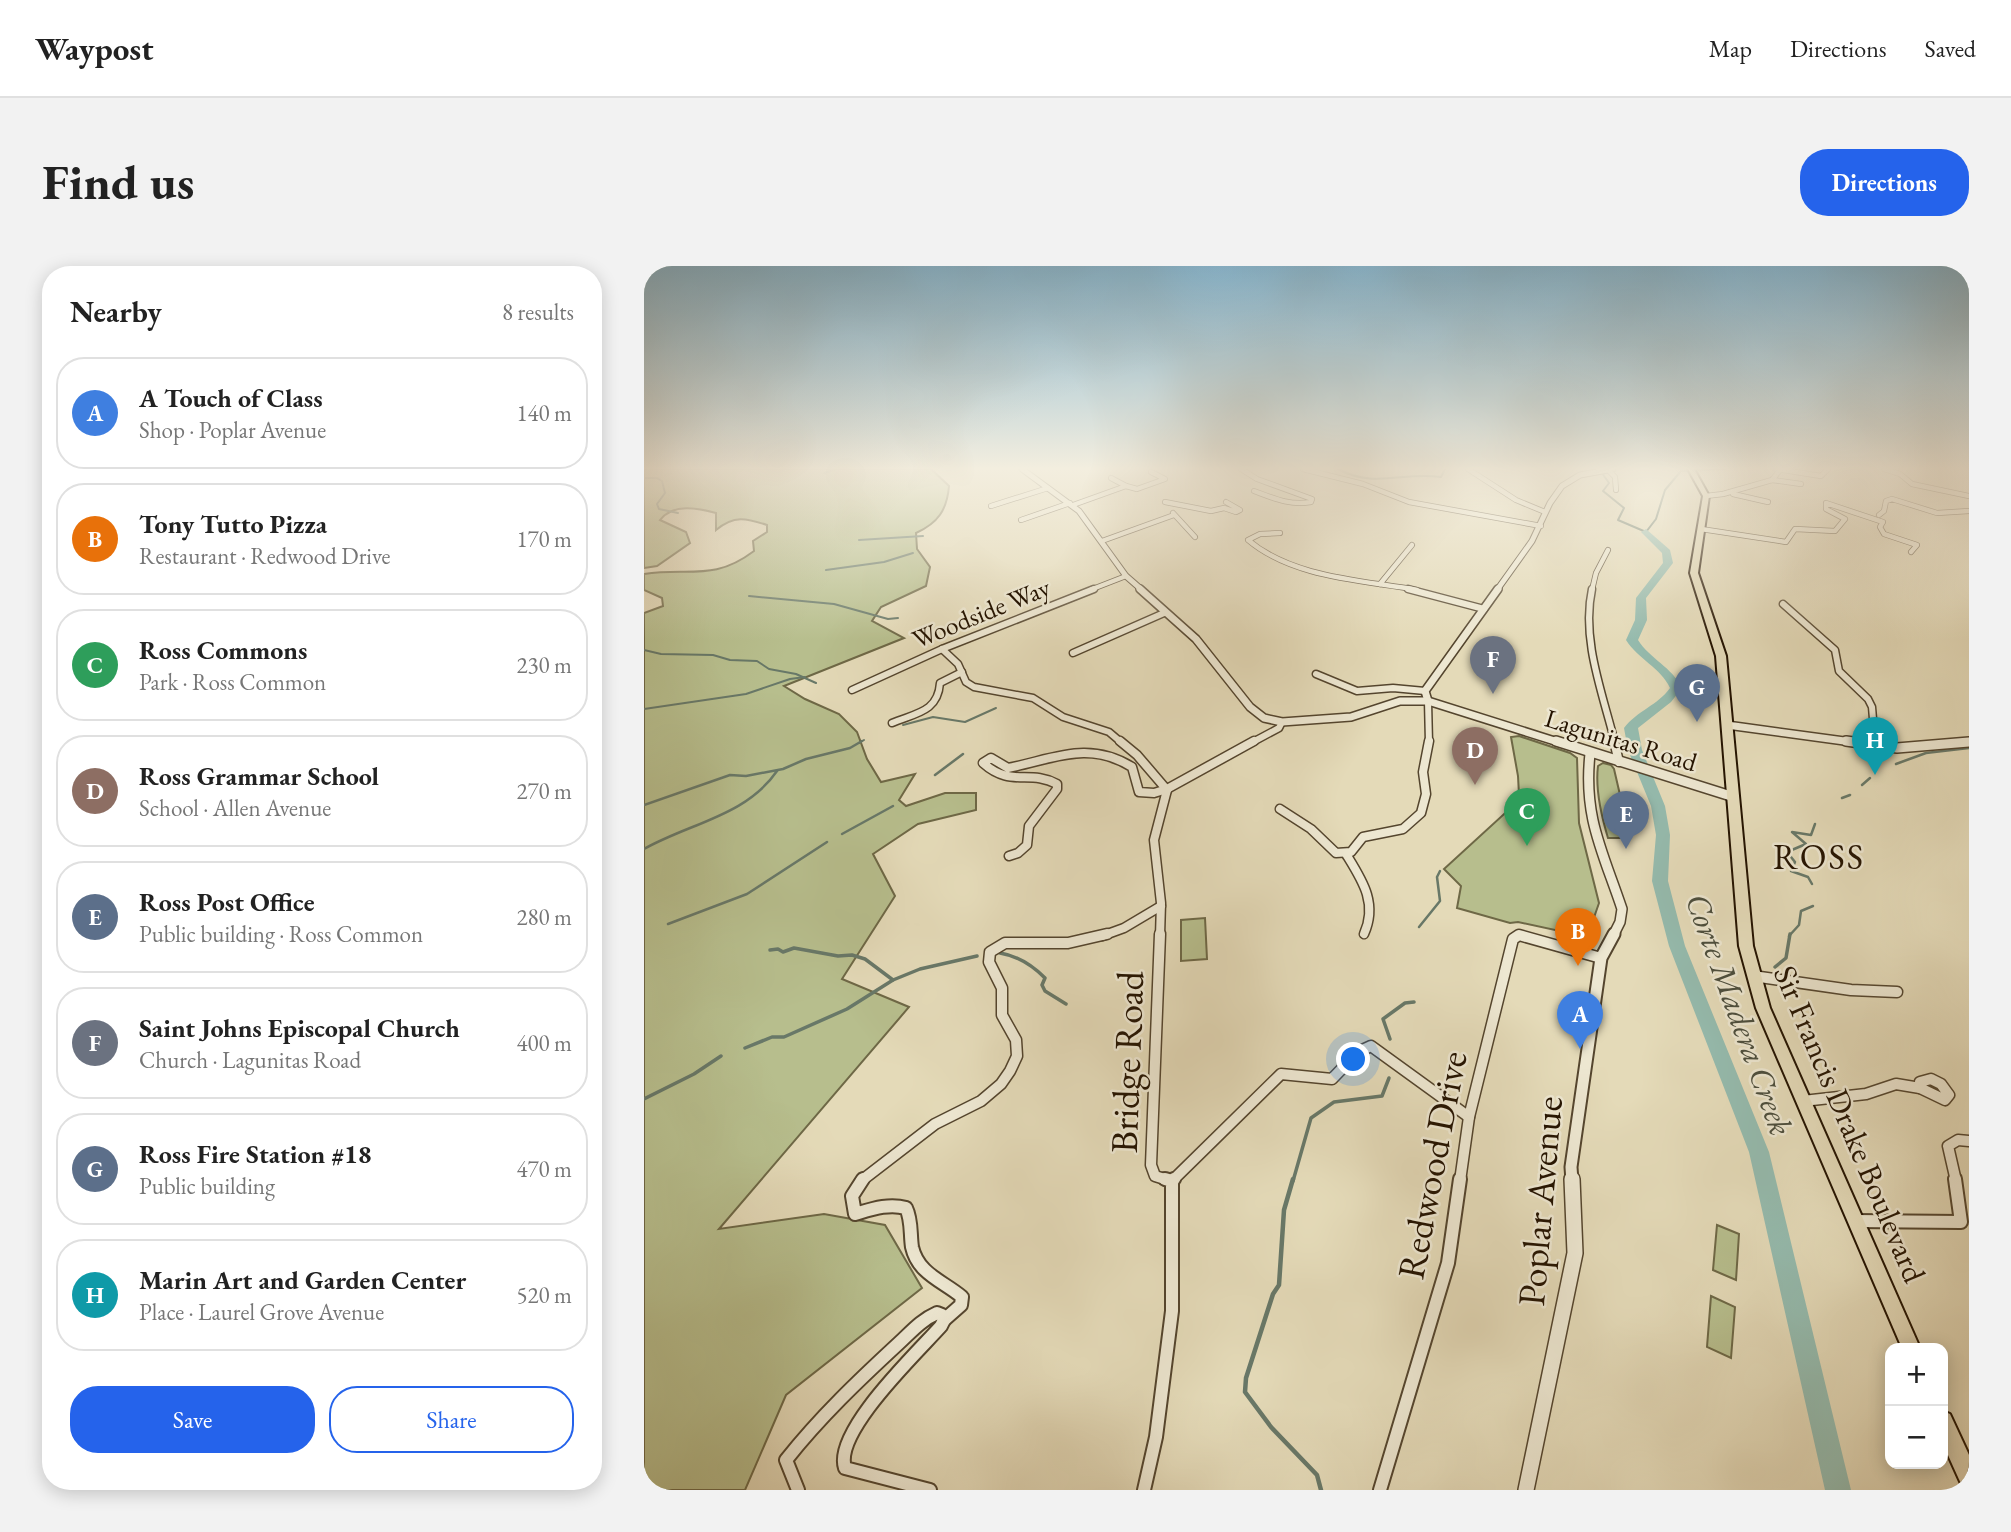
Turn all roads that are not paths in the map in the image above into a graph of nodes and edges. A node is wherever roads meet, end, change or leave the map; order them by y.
1 (1090, 526) edge
2 (1143, 526) edge
3 (1185, 526) edge
4 (1541, 526) edge
5 (1839, 526) edge
6 (1880, 526) edge
7 (1701, 528) joint
8 (1280, 533) dead end
9 (1195, 537) dead end
10 (1102, 541) junction
11 (1412, 545) dead end
12 (1608, 550) dead end
13 (1911, 552) dead end
14 (1126, 576) junction
15 (1380, 584) junction
16 (1783, 604) dead end
17 (1483, 609) junction
18 (1164, 613) junction
19 (942, 649) junction
20 (1073, 653) dead end
21 (962, 672) junction
22 (1315, 674) dead end
23 (852, 690) dead end
24 (1425, 691) junction
25 (1428, 701) junction
26 (1282, 722) junction
27 (892, 723) dead end
28 (1727, 725) junction
29 (1969, 741) edge
30 (1875, 746) junction
31 (1590, 754) junction
32 (1619, 762) junction
33 (1167, 790) junction
34 (1734, 797) junction
35 (1280, 809) dead end
36 (1346, 854) junction
37 (1009, 856) dead end
38 (1161, 905) junction
39 (1364, 934) dead end
40 (1601, 958) junction
41 (1752, 976) junction
42 (1897, 992) dead end
43 (1920, 1088) dead end
44 (1803, 1101) junction
45 (1469, 1117) junction
46 (1969, 1141) edge
47 (1172, 1181) junction
48 (1856, 1221) junction
49 (944, 1320) junction
50 (1909, 1343) edge
51 (1948, 1431) edge
52 (1966, 1468) edge
53 (798, 1490) edge
54 (930, 1490) edge
55 (1144, 1490) edge
56 (1380, 1490) edge
57 (1526, 1490) edge

1 - 10 street, Lagunitas Road
2 - 10 street
3 - 9 street
4 - 17 street
5 - 7 street
6 - 13 street
7 - 28 main road, Sir Francis Drake Boulevard
8 - 15 street
10 - 14 street, Lagunitas Road
11 - 15 street
12 - 32 street
14 - 18 street, Lagunitas Road
14 - 19 street, Woodside Way
15 - 17 street
16 - 30 street
17 - 24 street
18 - 20 street
18 - 26 street, Lagunitas Road
19 - 21 street
19 - 23 street, Woodside Way
21 - 27 street
21 - 33 street
22 - 24 street
24 - 25 street
25 - 26 street, Lagunitas Road
25 - 31 street, Lagunitas Road
25 - 36 street
26 - 33 street
28 - 30 street
28 - 34 main road, Sir Francis Drake Boulevard
29 - 30 street
31 - 32 street, Lagunitas Road
31 - 40 street, Poplar Avenue
32 - 34 street, Lagunitas Road
33 - 37 street
33 - 38 street, Bridge Road
34 - 41 main road, Sir Francis Drake Boulevard
35 - 36 street
36 - 39 street
38 - 47 street, Bridge Road
38 - 49 street
40 - 45 street, Redwood Drive
40 - 57 street, Poplar Avenue
41 - 42 street
41 - 44 main road, Sir Francis Drake Boulevard
43 - 44 street
44 - 48 main road, Sir Francis Drake Boulevard
45 - 47 street
45 - 56 street, Redwood Drive
46 - 48 street
47 - 55 street, Bridge Road
48 - 50 main road, Sir Francis Drake Boulevard
49 - 53 street
49 - 54 street
51 - 52 main road

